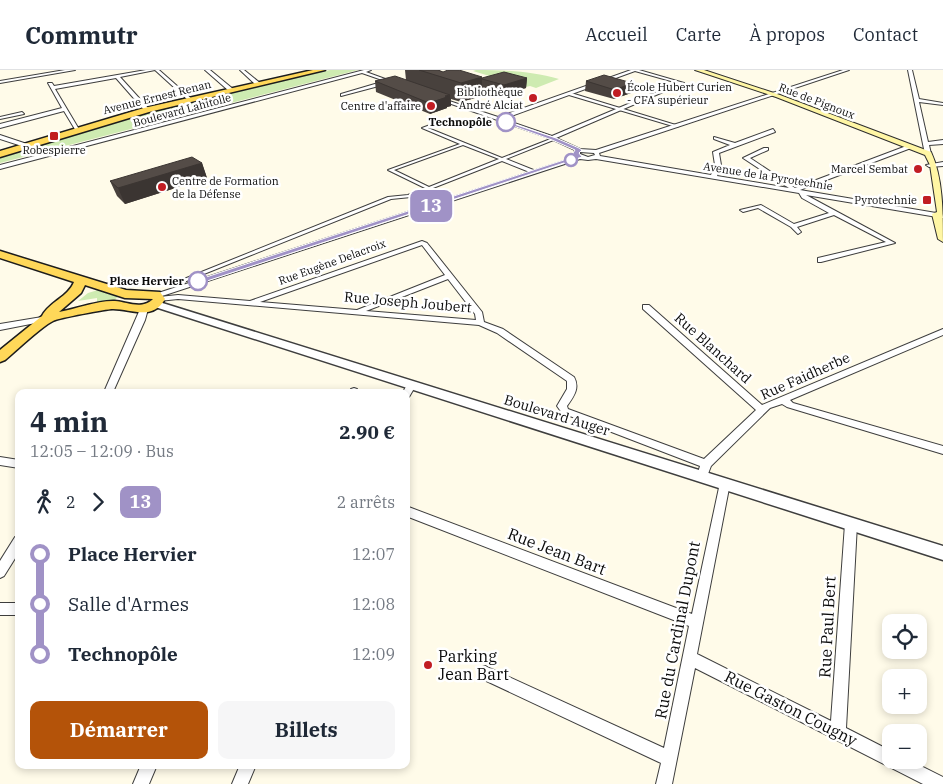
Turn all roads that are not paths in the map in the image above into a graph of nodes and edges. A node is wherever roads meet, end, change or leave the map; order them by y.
1 (53, 70) edge
2 (73, 70) edge
3 (153, 70) edge
4 (158, 70) edge
5 (207, 70) edge
6 (242, 70) edge
7 (322, 70) edge
8 (369, 70) edge
9 (634, 70) edge
10 (698, 70) edge
11 (847, 70) edge
12 (910, 70) edge
13 (303, 72) edge
14 (362, 72) junction
15 (43, 73) junction
16 (117, 77) junction
17 (0, 81) edge
18 (391, 82) junction
19 (258, 84) junction
20 (400, 84) edge
21 (52, 88) junction
22 (232, 90) junction
23 (570, 94) junction
24 (773, 94) junction
25 (342, 95) dead end
26 (433, 96) edge
27 (191, 100) junction
28 (916, 100) junction
29 (943, 104) edge
30 (65, 109) junction
31 (622, 109) junction
32 (146, 110) junction
33 (22, 113) dead end
34 (0, 118) edge
35 (498, 119) junction
36 (442, 122) dead end
37 (0, 126) edge
38 (677, 126) junction
39 (78, 130) junction
40 (773, 131) dead end
41 (0, 137) edge
42 (552, 138) junction
43 (716, 138) dead end
44 (724, 142) junction
45 (943, 142) edge
46 (742, 143) junction
47 (463, 144) junction
48 (926, 144) junction
49 (734, 145) junction
50 (28, 146) junction
51 (909, 147) junction
52 (766, 150) dead end
53 (0, 154) edge
54 (579, 154) junction
55 (596, 154) junction
56 (502, 159) junction
57 (930, 161) junction
58 (943, 164) edge
59 (0, 167) edge
60 (534, 172) junction
61 (713, 178) junction
62 (429, 188) junction
63 (792, 190) junction
64 (801, 192) junction
65 (452, 199) junction
66 (743, 210) dead end
67 (835, 213) junction
68 (940, 218) edge
69 (943, 239) edge
70 (0, 254) edge
71 (821, 260) dead end
72 (449, 276) junction
73 (81, 280) junction
74 (181, 284) junction
75 (104, 287) junction
76 (68, 298) junction
77 (249, 303) junction
78 (153, 304) junction
79 (646, 307) dead end
80 (358, 311) junction
81 (72, 313) junction
82 (48, 318) junction
83 (480, 323) junction
84 (0, 327) edge
85 (943, 332) edge
86 (0, 357) edge
87 (110, 389) edge
88 (405, 389) edge
89 (410, 391) edge
90 (782, 399) junction
91 (762, 410) junction
92 (943, 450) edge
93 (0, 461) edge
94 (15, 463) edge
95 (704, 470) junction
96 (725, 483) junction
97 (410, 513) edge
98 (850, 524) junction
99 (15, 548) edge
100 (943, 554) edge
101 (0, 572) edge
102 (15, 608) edge
103 (0, 609) edge
104 (696, 622) junction
105 (690, 658) junction
106 (485, 673) dead end
107 (838, 732) junction
108 (882, 754) edge
109 (668, 758) junction
110 (147, 769) edge
111 (246, 769) edge
112 (911, 769) edge
113 (141, 784) edge
114 (240, 784) edge
115 (664, 784) edge
116 (940, 784) edge

1 - 15 street
2 - 15 street
3 - 16 street
4 - 27 street
5 - 22 street
6 - 19 street
7 - 13 main road, Avenue Ernest Renan
8 - 14 street, Boulevard Lahitolle
9 - 23 street
9 - 31 street
10 - 24 main road, Rue de Pignoux
11 - 24 street
12 - 28 street
13 - 19 main road, Avenue Ernest Renan
14 - 18 street
14 - 59 street, Boulevard Lahitolle
15 - 17 street
15 - 21 street
16 - 21 street
16 - 32 street
18 - 20 street
18 - 25 street
19 - 22 main road, Avenue Ernest Renan
21 - 30 street
22 - 27 main road, Avenue Ernest Renan
23 - 31 street
23 - 35 street
24 - 38 street
24 - 51 main road, Rue de Pignoux
26 - 35 street
27 - 32 main road, Avenue Ernest Renan
28 - 29 street
28 - 48 street
30 - 37 street
30 - 39 street
31 - 38 street
31 - 42 street
32 - 39 main road, Avenue Ernest Renan
33 - 34 street
35 - 42 street
36 - 47 street
38 - 55 street
39 - 50 main road, Avenue Ernest Renan
40 - 46 street
41 - 50 street
42 - 54 street
42 - 56 street
43 - 44 street
44 - 46 street
44 - 49 street
45 - 48 street
46 - 49 street
47 - 56 street
47 - 62 street
48 - 57 street
49 - 61 street
50 - 53 main road, Avenue Ernest Renan
51 - 57 main road, Rue de Pignoux
51 - 63 street
52 - 63 street
54 - 55 street
54 - 60 street
55 - 61 street, Avenue de la Pyrotechnie
56 - 60 street
56 - 62 street
57 - 58 street
57 - 68 main road
60 - 65 street
61 - 63 street, Avenue de la Pyrotechnie
62 - 65 street
62 - 74 street
63 - 64 street, Avenue de la Pyrotechnie
64 - 67 street
64 - 68 street, Avenue de la Pyrotechnie
65 - 74 street
66 - 67 street
67 - 71 street
68 - 69 main road
70 - 73 main road
72 - 77 street, Rue Eugène Delacroix
72 - 80 street
72 - 83 street
73 - 75 main road
73 - 76 main road
74 - 78 street
75 - 76 main road
75 - 78 main road
76 - 81 main road
76 - 82 main road
77 - 78 street, Rue Joseph Joubert
77 - 80 street, Rue Joseph Joubert
78 - 81 main road
78 - 87 street
78 - 88 street, Boulevard Auger
79 - 91 street, Rue Blanchard
80 - 83 street, Rue Joseph Joubert
81 - 82 main road
82 - 84 street
82 - 86 main road
83 - 95 street, Rue Joseph Joubert
85 - 90 street, Rue Faidherbe
89 - 95 street, Boulevard Auger
90 - 91 street, Rue Faidherbe
90 - 92 street
91 - 95 street, Rue Faidherbe
93 - 94 street
95 - 96 street, Boulevard Auger
96 - 98 street, Boulevard Auger
96 - 104 street, Rue du Cardinal Dupont
97 - 104 street, Rue Jean Bart
98 - 100 street, Boulevard Auger
98 - 107 street, Rue Paul Bert
99 - 101 street
102 - 103 street
104 - 105 street, Rue du Cardinal Dupont
105 - 107 street, Rue Gaston Cougny
105 - 109 street, Rue du Cardinal Dupont
106 - 109 street
107 - 108 street, Rue Gaston Cougny
109 - 115 street, Rue du Cardinal Dupont
110 - 113 street
111 - 114 street
112 - 116 street, Rue Gaston Cougny

